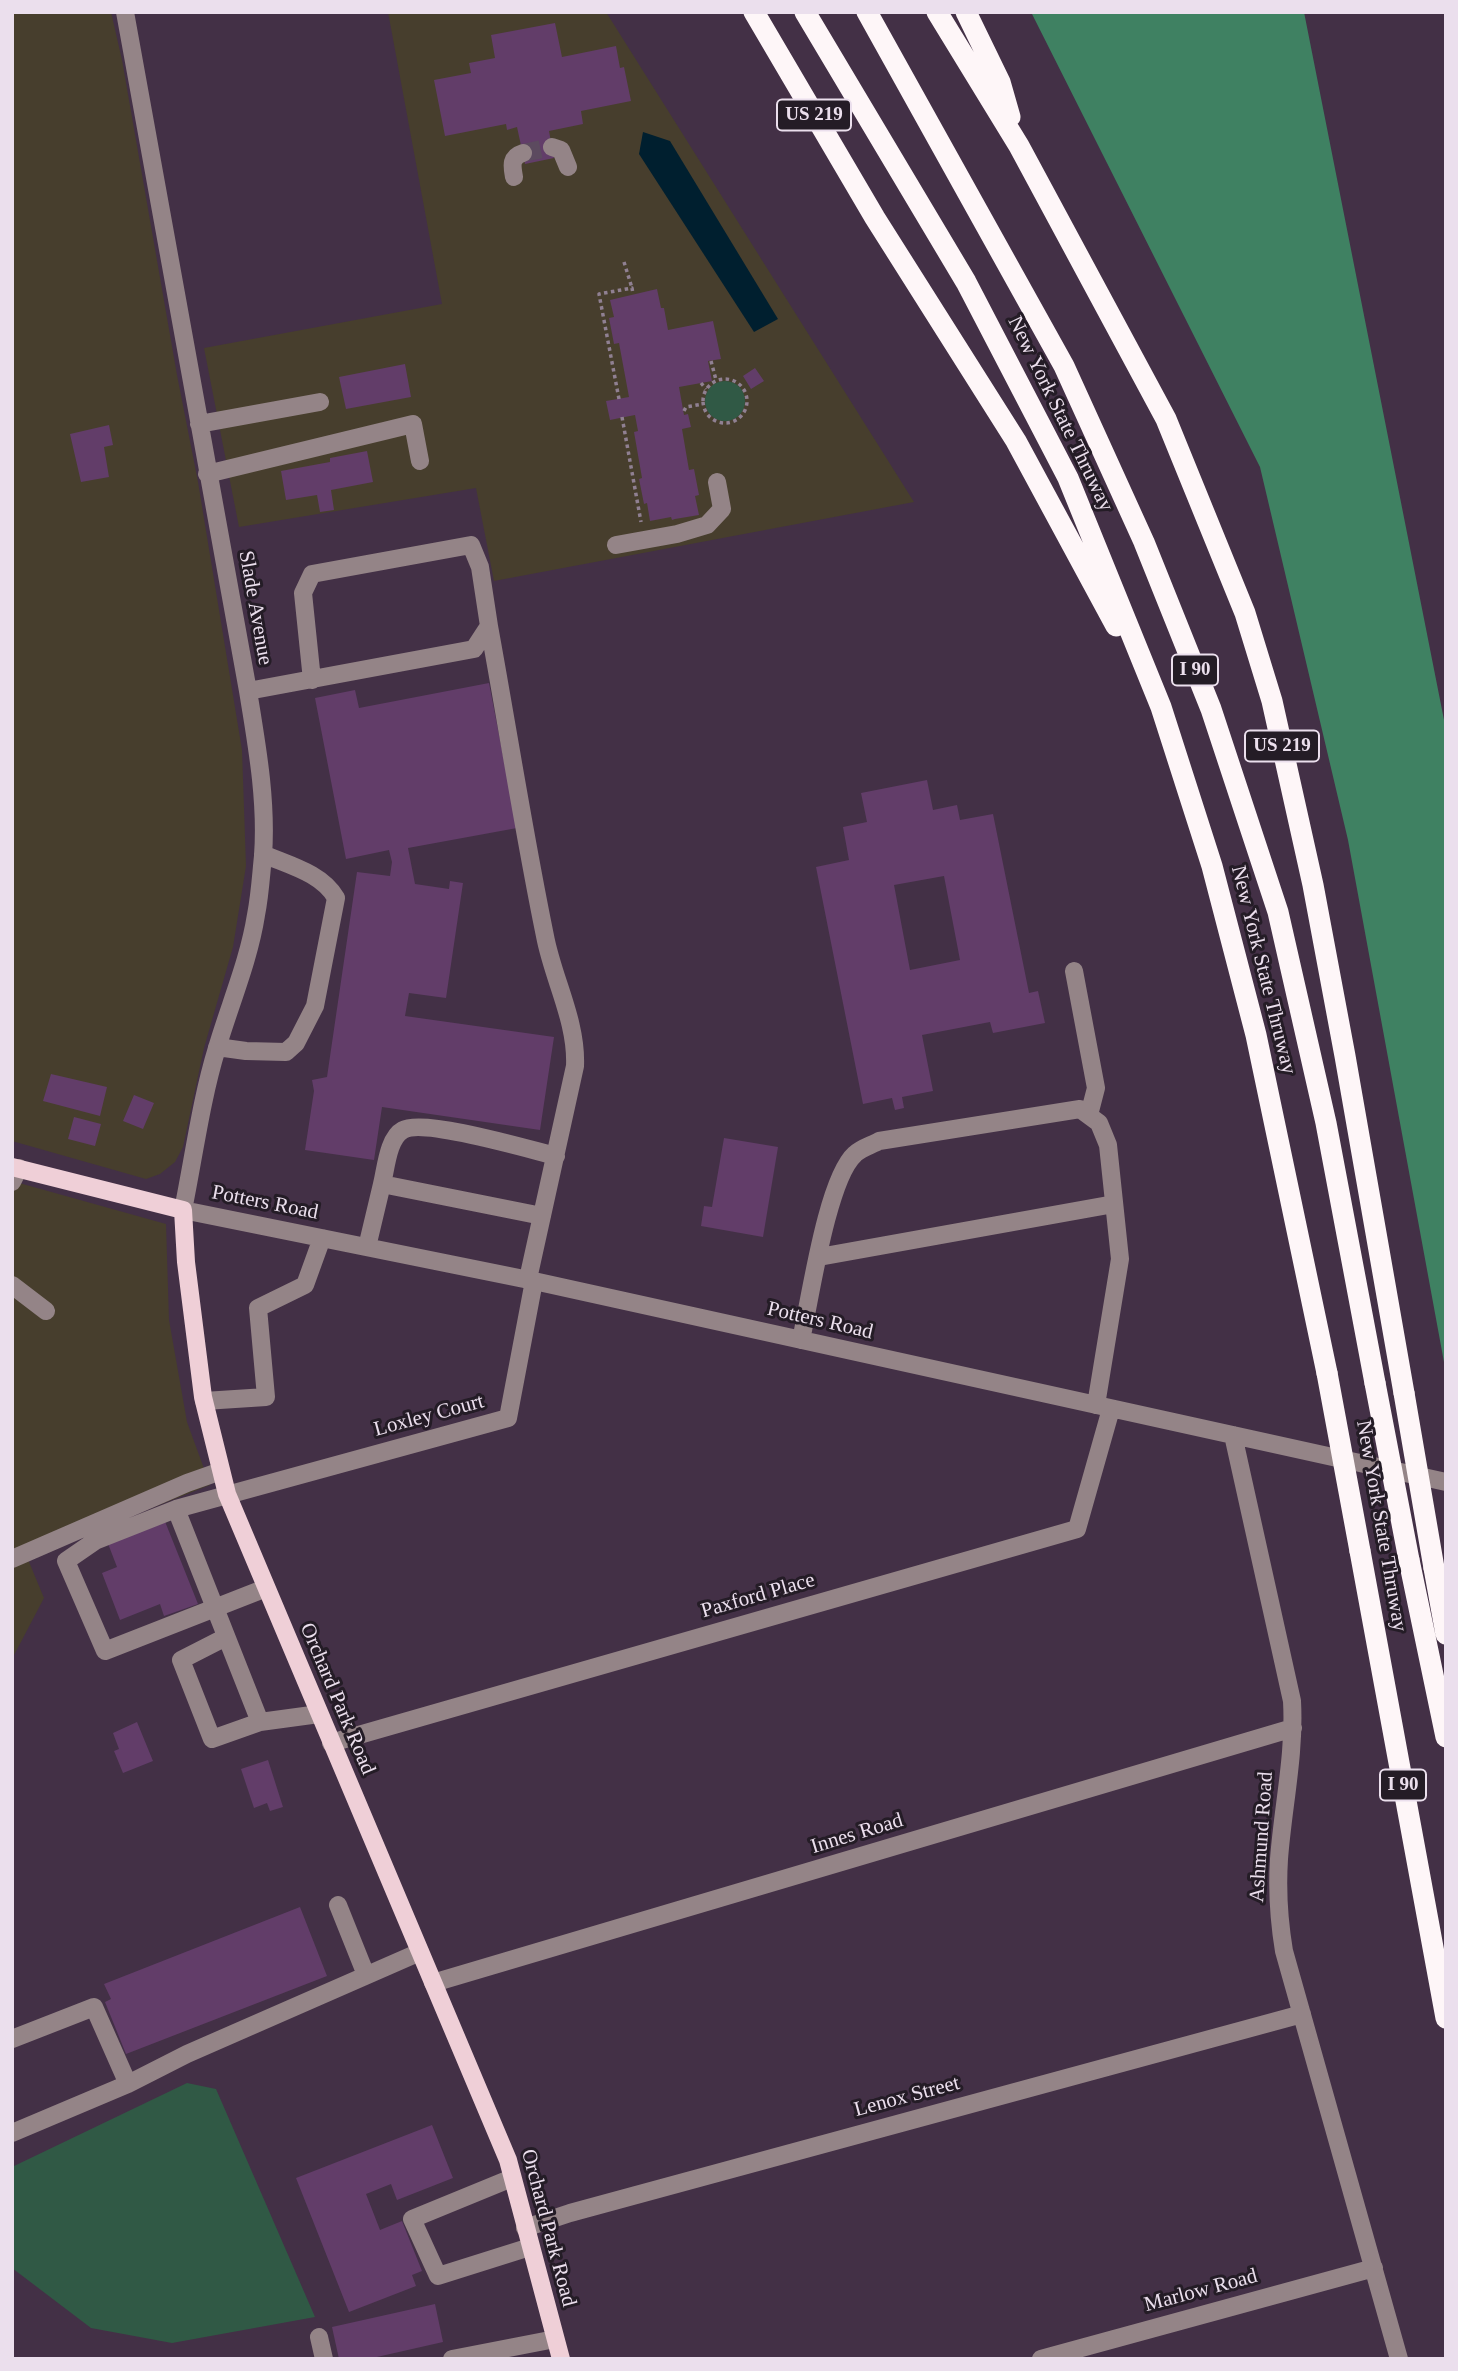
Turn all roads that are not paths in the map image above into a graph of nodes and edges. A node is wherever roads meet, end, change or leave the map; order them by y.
1 (125, 12) edge
2 (754, 12) edge
3 (805, 12) edge
4 (867, 12) edge
5 (937, 12) edge
6 (966, 12) edge
7 (1019, 146) junction
8 (552, 148) dead end
9 (523, 153) dead end
10 (568, 167) dead end
11 (514, 177) dead end
12 (320, 402) dead end
13 (199, 424) junction
14 (420, 461) dead end
15 (208, 474) junction
16 (717, 482) dead end
17 (616, 545) dead end
18 (489, 626) junction
19 (312, 680) junction
20 (248, 691) junction
21 (1161, 707) junction
22 (263, 854) junction
23 (1074, 971) dead end
24 (217, 1047) junction
25 (1089, 1115) junction
26 (556, 1156) junction
27 (15, 1172) edge
28 (382, 1184) junction
29 (1114, 1204) junction
30 (183, 1210) junction
31 (542, 1216) junction
32 (322, 1238) junction
33 (367, 1247) junction
34 (819, 1257) junction
35 (531, 1280) junction
36 (12, 1285) edge
37 (46, 1311) dead end
38 (801, 1340) junction
39 (204, 1401) junction
40 (1103, 1407) junction
41 (1233, 1435) junction
42 (221, 1471) junction
43 (1446, 1482) edge
44 (227, 1494) junction
45 (176, 1509) junction
46 (12, 1559) edge
47 (266, 1588) junction
48 (216, 1610) junction
49 (1446, 1634) edge
50 (226, 1636) junction
51 (319, 1714) junction
52 (260, 1722) junction
53 (1293, 1728) junction
54 (1446, 1737) edge
55 (331, 1743) junction
56 (338, 1906) dead end
57 (420, 1952) junction
58 (366, 1975) junction
59 (433, 1983) junction
60 (1302, 2014) junction
61 (1446, 2018) edge
62 (12, 2039) edge
63 (128, 2084) junction
64 (12, 2133) edge
65 (512, 2178) junction
66 (525, 2228) junction
67 (530, 2247) junction
68 (1374, 2268) junction
69 (319, 2337) dead end
70 (555, 2339) junction
71 (324, 2359) edge
72 (452, 2359) edge
73 (561, 2359) edge
74 (1041, 2359) edge
75 (1399, 2359) edge

1 - 13 street, Slade Avenue
2 - 21 highway, US 219
3 - 21 highway, New York State Thruway / I 90
4 - 54 highway, New York State Thruway / I 90, bridge
5 - 7 highway, US 219
6 - 7 highway
7 - 49 highway, US 219, bridge
8 - 10 street
9 - 11 street
12 - 13 street
13 - 15 street, Slade Avenue
14 - 15 street
15 - 20 street, Slade Avenue
16 - 17 street
18 - 19 street
18 - 19 street
18 - 26 street
19 - 20 street
20 - 22 street, Slade Avenue
21 - 61 highway, New York State Thruway / I 90, bridge
22 - 24 street, Slade Avenue
22 - 24 street
23 - 25 street
24 - 30 street, Slade Avenue
25 - 29 street
25 - 34 street
26 - 28 street
26 - 31 street
27 - 30 main road
28 - 31 street
28 - 33 street
29 - 34 street
29 - 40 street
30 - 32 street, Potters Road
30 - 39 main road, Orchard Park Road
31 - 35 street
32 - 33 street, Potters Road
32 - 39 street
33 - 35 street, Potters Road
34 - 38 street
35 - 38 street, Potters Road
35 - 44 street, Loxley Court
36 - 37 street
38 - 40 street, Potters Road
39 - 42 main road, Orchard Park Road
40 - 41 street, Potters Road
40 - 55 street, Paxford Place
41 - 43 street, Potters Road
41 - 53 street, Ashmund Road
42 - 44 main road, Orchard Park Road
42 - 46 street
44 - 45 street
44 - 47 main road, Orchard Park Road
45 - 48 street
45 - 48 street
47 - 48 street
47 - 51 main road, Orchard Park Road
48 - 50 street
50 - 52 street
50 - 52 street
51 - 52 street
51 - 55 main road, Orchard Park Road
53 - 59 street, Innes Road
53 - 60 street, Ashmund Road
55 - 57 main road, Orchard Park Road
56 - 58 street
57 - 58 street
57 - 59 main road, Orchard Park Road
58 - 63 street
59 - 65 main road, Orchard Park Road
60 - 66 street, Lenox Street
60 - 68 street, Ashmund Road
62 - 63 street
63 - 64 street
65 - 66 main road, Orchard Park Road
65 - 67 street
66 - 67 main road, Orchard Park Road
67 - 70 main road, Orchard Park Road
68 - 74 street, Marlow Road
68 - 75 street, Ashmund Road
69 - 71 street
70 - 72 street
70 - 73 main road, Orchard Park Road

